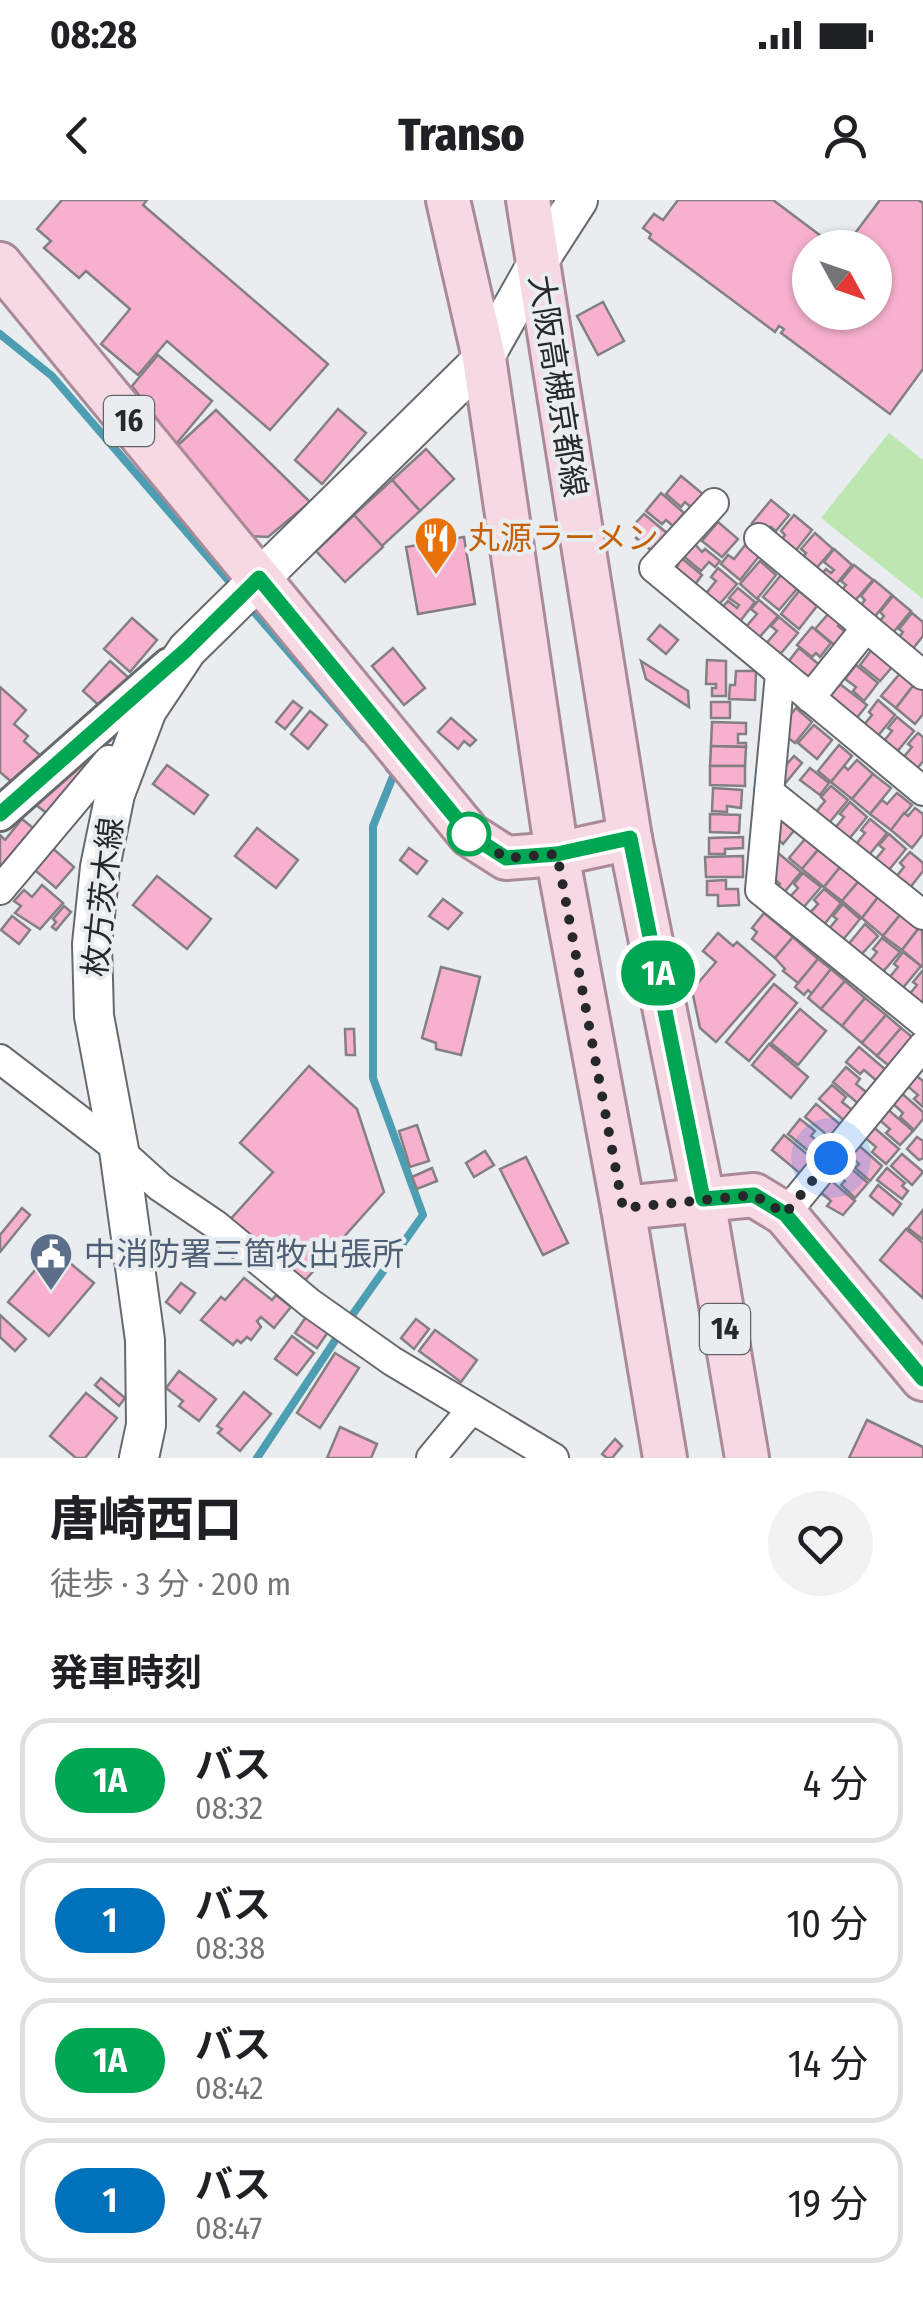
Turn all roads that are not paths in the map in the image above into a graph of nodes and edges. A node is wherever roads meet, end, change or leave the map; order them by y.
1 (448, 200) edge
2 (528, 200) edge
3 (578, 200) edge
4 (538, 262) junction
5 (2, 272) edge
6 (484, 358) junction
7 (714, 503) dead end
8 (760, 538) dead end
9 (259, 578) junction
10 (866, 628) junction
11 (780, 674) junction
12 (923, 676) edge
13 (810, 698) junction
14 (106, 758) junction
15 (923, 791) edge
16 (769, 792) junction
17 (0, 814) edge
18 (630, 838) junction
19 (557, 854) junction
20 (0, 890) edge
21 (923, 915) edge
22 (923, 1022) edge
23 (923, 1046) edge
24 (0, 1059) edge
25 (119, 1150) junction
26 (703, 1199) junction
27 (623, 1208) junction
28 (785, 1214) junction
29 (918, 1360) edge
30 (470, 1410) junction
31 (139, 1458) edge
32 (431, 1458) edge
33 (554, 1458) edge
34 (664, 1458) edge
35 (747, 1458) edge

1 - 6 main road
2 - 4 main road, 大阪高槻京都線 / 14
3 - 4 main road, 枚方茨木線
4 - 6 main road, 枚方茨木線
4 - 18 main road, 大阪高槻京都線 / 14
5 - 9 main road, 16
6 - 9 main road, 枚方茨木線
6 - 19 main road
7 - 11 street
8 - 10 street
9 - 14 main road, 枚方茨木線
9 - 19 main road, 16
10 - 12 street
10 - 13 street
11 - 13 street
11 - 16 street
13 - 15 street
14 - 17 street
14 - 20 street
14 - 25 main road, 枚方茨木線
16 - 21 street
16 - 22 street
18 - 19 main road, 16
18 - 26 main road, 大阪高槻京都線 / 14
19 - 27 main road
23 - 28 street
24 - 25 street
25 - 30 street
25 - 31 main road, 枚方茨木線
26 - 27 main road
26 - 28 main road
26 - 35 main road, 大阪高槻京都線 / 14
27 - 34 main road
28 - 29 main road
30 - 32 street
30 - 33 street

